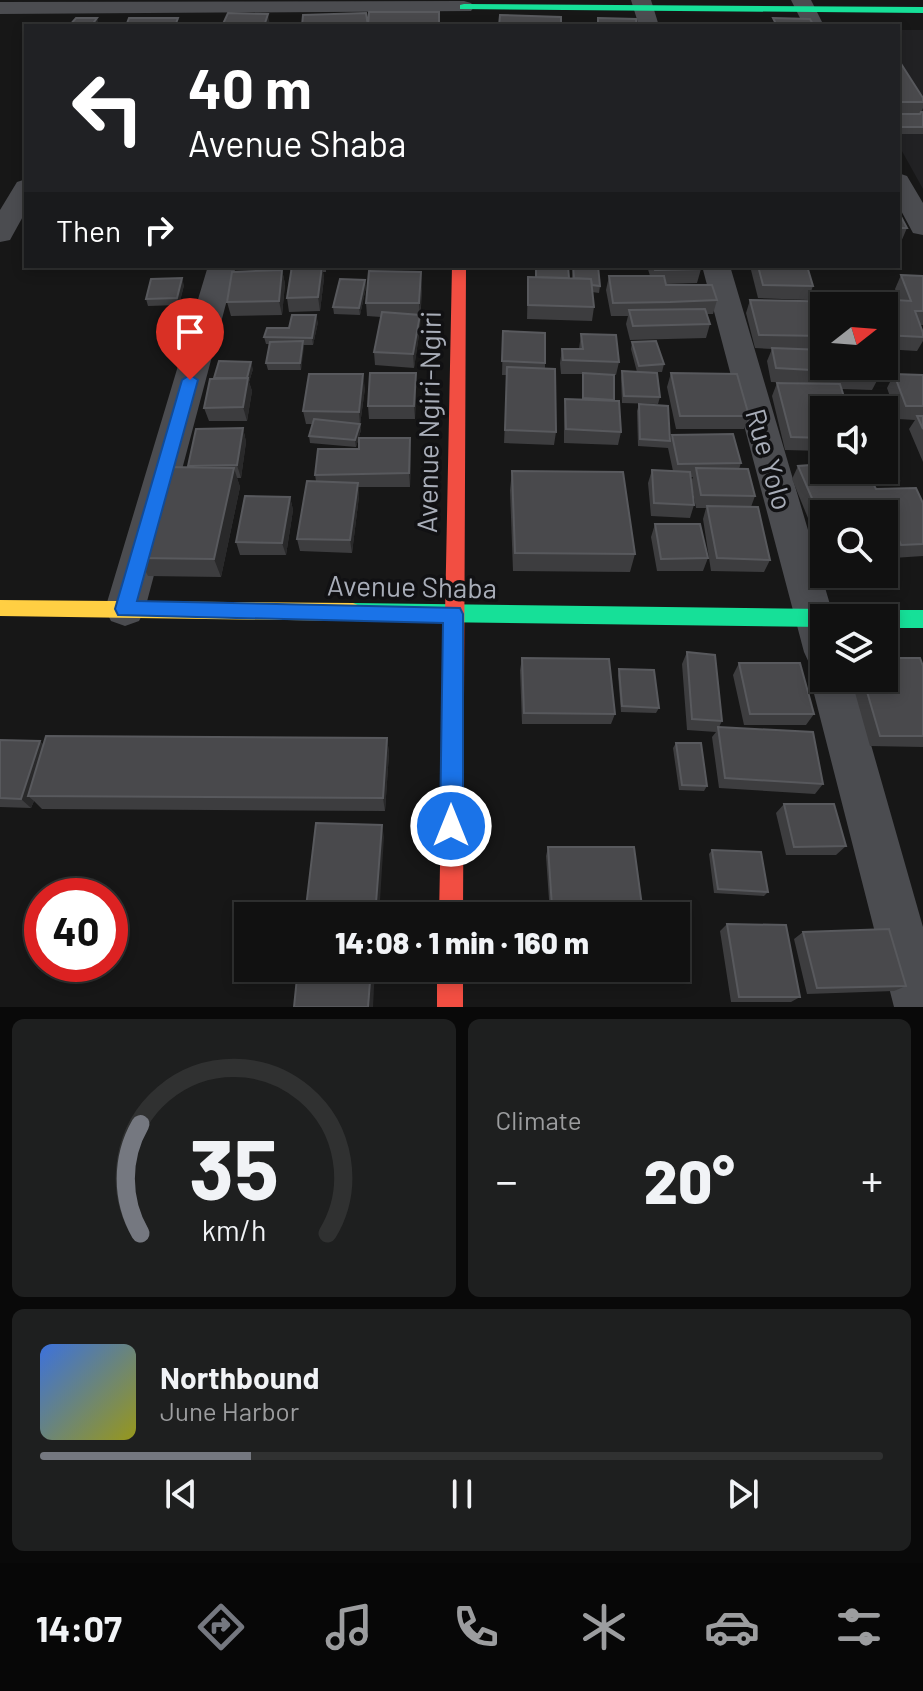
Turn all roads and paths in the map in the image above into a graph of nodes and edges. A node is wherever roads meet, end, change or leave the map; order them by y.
1 (0, 8) edge
2 (923, 10) edge
3 (124, 11) edge
4 (464, 11) edge
5 (644, 11) edge
6 (807, 12) edge
7 (292, 16) edge
8 (900, 185) edge
9 (24, 191) edge
10 (923, 227) edge
11 (0, 234) edge
12 (221, 268) edge
13 (459, 268) edge
14 (717, 268) edge
15 (815, 604) edge
16 (0, 608) edge
17 (125, 609) junction
18 (453, 614) junction
19 (810, 618) edge
20 (898, 619) edge
21 (923, 619) edge
22 (835, 692) edge
23 (451, 902) edge
24 (450, 982) edge
25 (450, 1007) edge
26 (920, 1007) edge

1 - 3 street
2 - 6 street
3 - 7 street
4 - 5 street
4 - 7 street
5 - 6 street
8 - 10 street
9 - 11 street
12 - 17 street
13 - 18 street, Avenue Ngiri-Ngiri
14 - 15 street, Rue Yolo
16 - 17 street, Avenue Shaba
17 - 18 street, Avenue Shaba
18 - 19 street, Avenue Shaba
18 - 23 street, Avenue Ngiri-Ngiri
20 - 21 street
22 - 26 street
24 - 25 street

